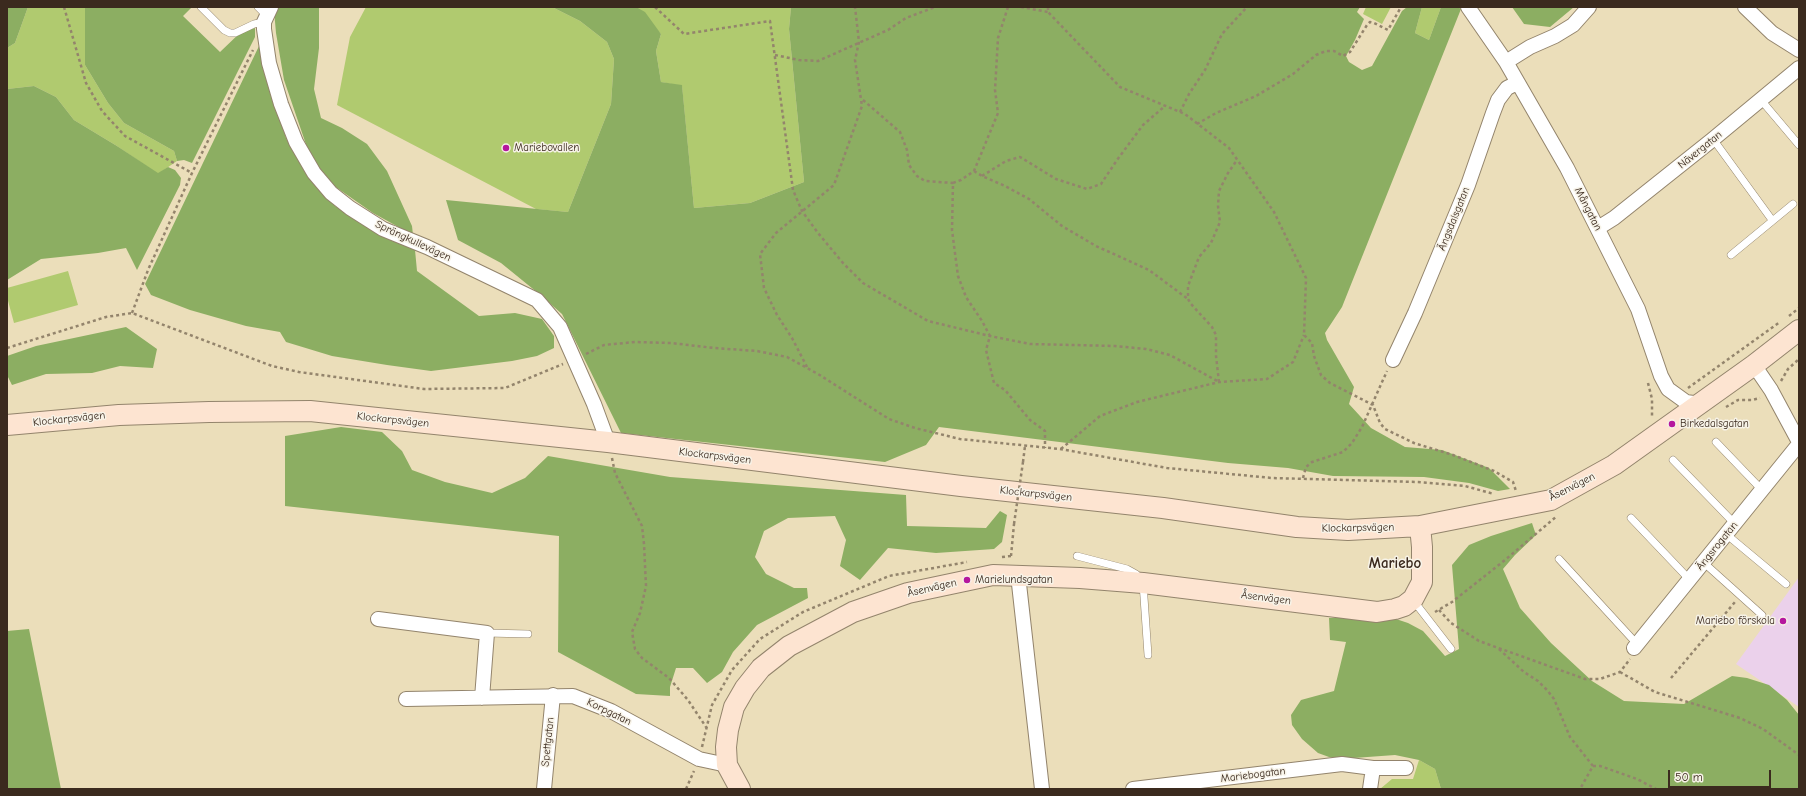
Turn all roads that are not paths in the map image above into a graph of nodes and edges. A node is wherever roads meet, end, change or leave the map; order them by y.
1 (200, 7) edge
2 (1468, 7) edge
3 (1589, 7) edge
4 (1746, 7) edge
5 (265, 16) edge
6 (1799, 50) edge
7 (1506, 62) junction
8 (1799, 68) edge
9 (1517, 83) junction
10 (1761, 100) junction
11 (1713, 139) junction
12 (1799, 145) edge
13 (1793, 204) dead end
14 (1772, 220) junction
15 (1598, 228) junction
16 (1731, 255) dead end
17 (1793, 323) edge
18 (1393, 360) road end
19 (1754, 365) junction
20 (1701, 404) junction
21 (7, 425) edge
22 (608, 442) junction
23 (1716, 442) dead end
24 (1799, 443) edge
25 (1673, 460) dead end
26 (1762, 490) junction
27 (1631, 518) dead end
28 (1420, 526) junction
29 (1730, 529) junction
30 (1077, 556) dead end
31 (1559, 559) dead end
32 (1703, 562) junction
33 (1018, 575) junction
34 (1689, 579) junction
35 (1143, 583) junction
36 (1786, 584) dead end
37 (1413, 599) junction
38 (1762, 615) dead end
39 (378, 619) dead end
40 (487, 633) junction
41 (528, 634) dead end
42 (1636, 646) joint
43 (1451, 649) dead end
44 (1148, 655) dead end
45 (553, 695) junction
46 (482, 698) junction
47 (406, 700) dead end
48 (727, 765) junction
49 (1373, 768) junction
50 (1406, 768) dead end
51 (544, 789) edge
52 (740, 789) edge
53 (1042, 789) edge
54 (1133, 789) edge
55 (1370, 789) edge

1 - 5 lane
2 - 7 street, Mångatan
3 - 7 street
4 - 6 street
5 - 22 street, Sprängkullevägen
7 - 9 street, Mångatan
8 - 10 street, Nävergatan
9 - 15 street, Mångatan
9 - 18 street, Ängsdalsgatan
10 - 11 street, Nävergatan
10 - 12 lane
11 - 14 lane
11 - 15 street, Nävergatan
13 - 14 lane
14 - 16 lane
15 - 20 street, Mångatan
17 - 19 street, Åsenvägen
19 - 20 street, Åsenvägen
19 - 24 street
20 - 28 street, Åsenvägen
21 - 22 street, Klockarpsvägen
22 - 28 street, Klockarpsvägen
23 - 26 lane
24 - 26 street, Ängsrogatan
25 - 29 lane
26 - 29 street, Ängsrogatan
27 - 34 lane
28 - 37 street
29 - 32 street, Ängsrogatan
29 - 36 lane
30 - 35 lane
31 - 42 lane
32 - 34 street, Ängsrogatan
32 - 38 lane
33 - 35 street, Åsenvägen
33 - 48 street, Åsenvägen
33 - 53 street
34 - 42 street, Ängsrogatan
35 - 37 street, Åsenvägen
35 - 44 lane
37 - 43 lane
39 - 40 street
40 - 41 lane
40 - 46 street
45 - 46 street, Korpgatan
45 - 48 street, Korpgatan
45 - 51 street, Spettgatan
46 - 47 street, Korpgatan
48 - 52 street, Åsenvägen
49 - 50 street, Mariebogatan
49 - 54 street, Mariebogatan
49 - 55 street

